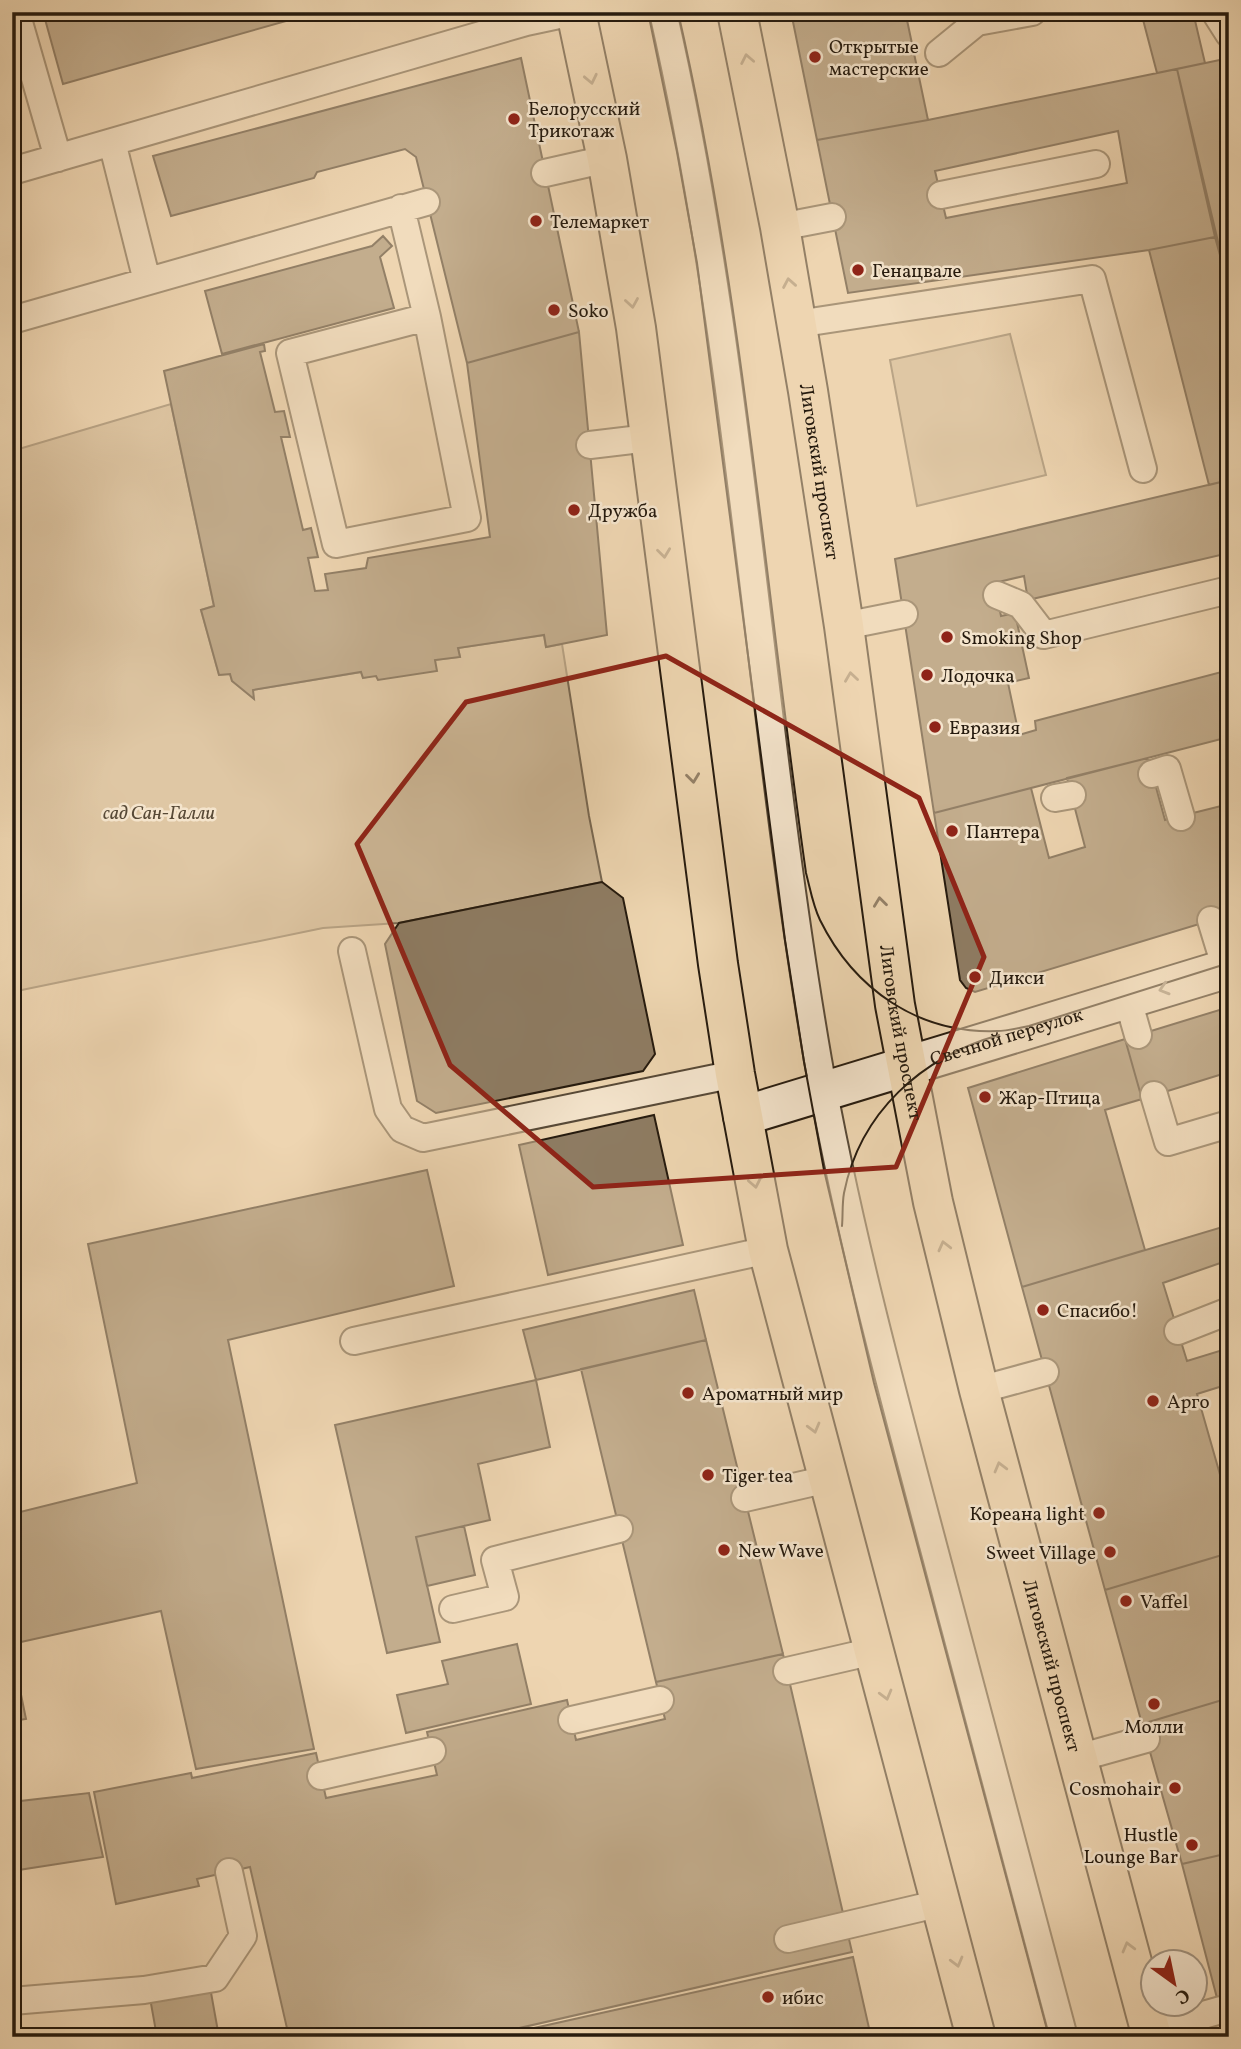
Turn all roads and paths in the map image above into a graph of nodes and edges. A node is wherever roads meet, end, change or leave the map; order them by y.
1 (16, 12) edge
2 (574, 12) edge
3 (663, 12) edge
4 (737, 12) edge
5 (1032, 12) edge
6 (1215, 12) edge
7 (1229, 34) edge
8 (939, 53) dead end
9 (112, 142) junction
10 (58, 158) junction
11 (607, 159) junction
12 (1096, 164) dead end
13 (12, 171) edge
14 (545, 173) dead end
15 (940, 195) dead end
16 (832, 217) dead end
17 (779, 227) junction
18 (147, 281) junction
19 (427, 317) junction
20 (12, 320) edge
21 (797, 324) junction
22 (649, 438) junction
23 (590, 445) dead end
24 (1143, 469) dead end
25 (1229, 590) edge
26 (996, 595) dead end
27 (904, 614) dead end
28 (844, 626) junction
29 (1152, 774) dead end
30 (1181, 817) dead end
31 (1211, 920) dead end
32 (352, 951) dead end
33 (1227, 969) edge
34 (906, 1067) junction
35 (735, 1074) junction
36 (824, 1091) junction
37 (1154, 1095) dead end
38 (743, 1116) junction
39 (1229, 1124) edge
40 (768, 1250) junction
41 (1229, 1311) edge
42 (1178, 1331) dead end
43 (354, 1341) dead end
44 (1045, 1372) dead end
45 (979, 1390) junction
46 (828, 1479) junction
47 (745, 1499) dead end
48 (620, 1529) dead end
49 (453, 1609) dead end
50 (874, 1651) junction
51 (787, 1671) dead end
52 (660, 1700) dead end
53 (572, 1720) dead end
54 (1146, 1739) dead end
55 (432, 1751) dead end
56 (1078, 1758) junction
57 (321, 1776) dead end
58 (229, 1872) dead end
59 (941, 1903) junction
60 (788, 1940) dead end
61 (12, 2001) edge
62 (1221, 2010) dead end
63 (1151, 2033) edge
64 (976, 2037) edge
65 (1064, 2037) edge

1 - 10 lane
2 - 9 lane
2 -> 11 main road
3 - 36 lane
17 -> 4 main road, Лиговский проспект
5 - 8 lane
6 - 7 lane
9 - 10 lane
9 - 18 lane
10 - 13 lane
11 - 14 lane
11 -> 22 main road
12 - 15 lane
16 - 17 lane
21 -> 17 main road, Лиговский проспект
18 - 19 lane
18 - 20 lane
19 - 19 lane
21 - 24 lane
21 - 28 main road, Лиговский проспект
22 - 23 lane
22 -> 35 main road
25 - 26 lane
27 - 28 lane
34 -> 28 main road, Лиговский проспект
29 - 30 lane
31 - 33 lane
32 - 35 lane
33 -> 34 street, Свечной переулок
34 - 36 street, Свечной переулок
45 -> 34 main road, Лиговский проспект
35 - 38 main road
36 - 38 street, Свечной переулок
36 - 65 lane
37 - 39 lane
38 -> 40 main road
40 - 43 lane
40 -> 46 main road
41 - 42 lane
44 - 45 lane
56 -> 45 main road, Лиговский проспект
46 - 47 lane
46 - 50 main road
48 - 49 lane
50 - 51 lane
50 -> 59 main road
52 - 53 lane
54 - 56 lane
55 - 57 lane
63 -> 56 main road, Лиговский проспект
58 - 61 lane
59 - 60 lane
59 -> 64 main road
62 - 63 lane

